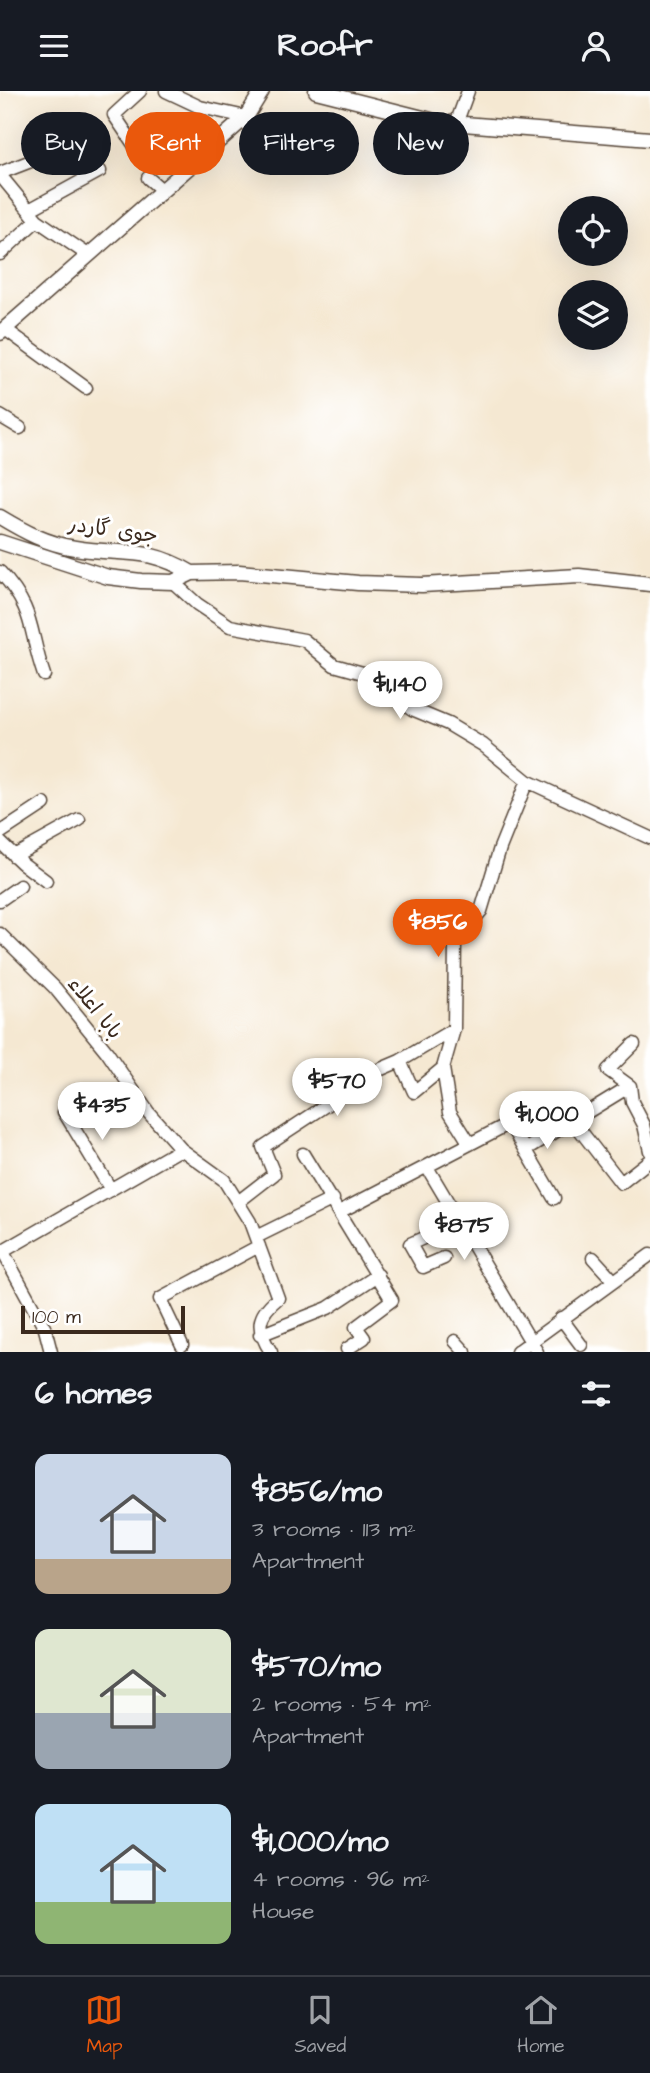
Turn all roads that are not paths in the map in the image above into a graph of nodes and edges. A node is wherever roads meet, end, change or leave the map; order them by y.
1 (140, 91) edge
2 (166, 91) edge
3 (262, 91) edge
4 (316, 91) edge
5 (468, 91) edge
6 (249, 112) edge
7 (405, 112) edge
8 (460, 112) edge
9 (239, 115) edge
10 (239, 123) edge
11 (469, 125) edge
12 (125, 131) edge
13 (650, 139) edge
14 (21, 166) edge
15 (0, 174) edge
16 (94, 175) edge
17 (148, 178) dead end
18 (162, 190) junction
19 (33, 215) junction
20 (0, 254) edge
21 (88, 255) junction
22 (2, 331) edge
23 (86, 389) dead end
24 (0, 416) edge
25 (20, 428) dead end
26 (0, 517) edge
27 (0, 543) edge
28 (0, 572) edge
29 (192, 573) junction
30 (173, 582) junction
31 (650, 584) edge
32 (44, 675) dead end
33 (527, 781) junction
34 (44, 804) dead end
35 (79, 820) dead end
36 (0, 833) edge
37 (650, 838) edge
38 (0, 842) edge
39 (14, 856) junction
40 (46, 881) dead end
41 (20, 886) dead end
42 (0, 899) edge
43 (0, 934) edge
44 (454, 1029) junction
45 (634, 1044) dead end
46 (400, 1061) junction
47 (443, 1068) junction
48 (630, 1086) junction
49 (64, 1112) dead end
50 (573, 1121) junction
51 (470, 1144) junction
52 (181, 1149) junction
53 (527, 1149) junction
54 (650, 1151) edge
55 (303, 1154) dead end
56 (650, 1160) edge
57 (427, 1167) junction
58 (111, 1190) junction
59 (554, 1198) dead end
60 (333, 1199) junction
61 (238, 1202) junction
62 (341, 1211) junction
63 (459, 1222) junction
64 (258, 1242) junction
65 (2, 1252) edge
66 (650, 1255) edge
67 (444, 1258) dead end
68 (593, 1258) dead end
69 (377, 1275) junction
70 (613, 1280) junction
71 (561, 1318) junction
72 (260, 1335) junction
73 (455, 1341) dead end
74 (181, 1345) dead end
75 (581, 1345) dead end
76 (534, 1347) edge
77 (347, 1349) dead end
78 (51, 1352) edge
79 (271, 1352) edge
80 (465, 1352) edge
81 (517, 1352) edge

1 - 12 street
2 - 9 street
3 - 6 street
4 - 7 street
5 - 8 street
10 - 18 street
11 - 13 street
14 - 15 street
15 - 19 street
16 - 19 street
17 - 18 street
18 - 21 street
19 - 20 street
19 - 21 street
21 - 22 street
22 - 23 street
24 - 25 street
26 - 29 street, جوی گاردر
27 - 30 street, جوی گاردر
28 - 32 street
29 - 30 street, جوی گاردر
29 - 31 street
30 - 33 street
33 - 37 street
33 - 44 street
34 - 36 street
35 - 39 street
38 - 39 street
39 - 40 street
41 - 42 street
43 - 52 street, بابا اعلاء
44 - 46 street
44 - 47 street
45 - 48 street
46 - 47 street
46 - 61 street
47 - 51 street
48 - 50 street
48 - 54 street
49 - 58 street
50 - 53 street
50 - 56 street
51 - 53 street
51 - 57 street
52 - 58 street
52 - 61 street, بابا اعلاء
53 - 59 street
55 - 60 street
57 - 62 street
57 - 63 street
58 - 65 street
60 - 62 street
60 - 64 street
61 - 64 street, بابا اعلاء
62 - 69 street
63 - 67 street
63 - 76 street
64 - 72 street, بابا اعلاء
64 - 74 street
65 - 78 street
66 - 70 street
68 - 70 street
69 - 72 street
69 - 77 street
70 - 71 street
71 - 75 street
71 - 76 street
72 - 79 street
73 - 80 street
76 - 81 street

